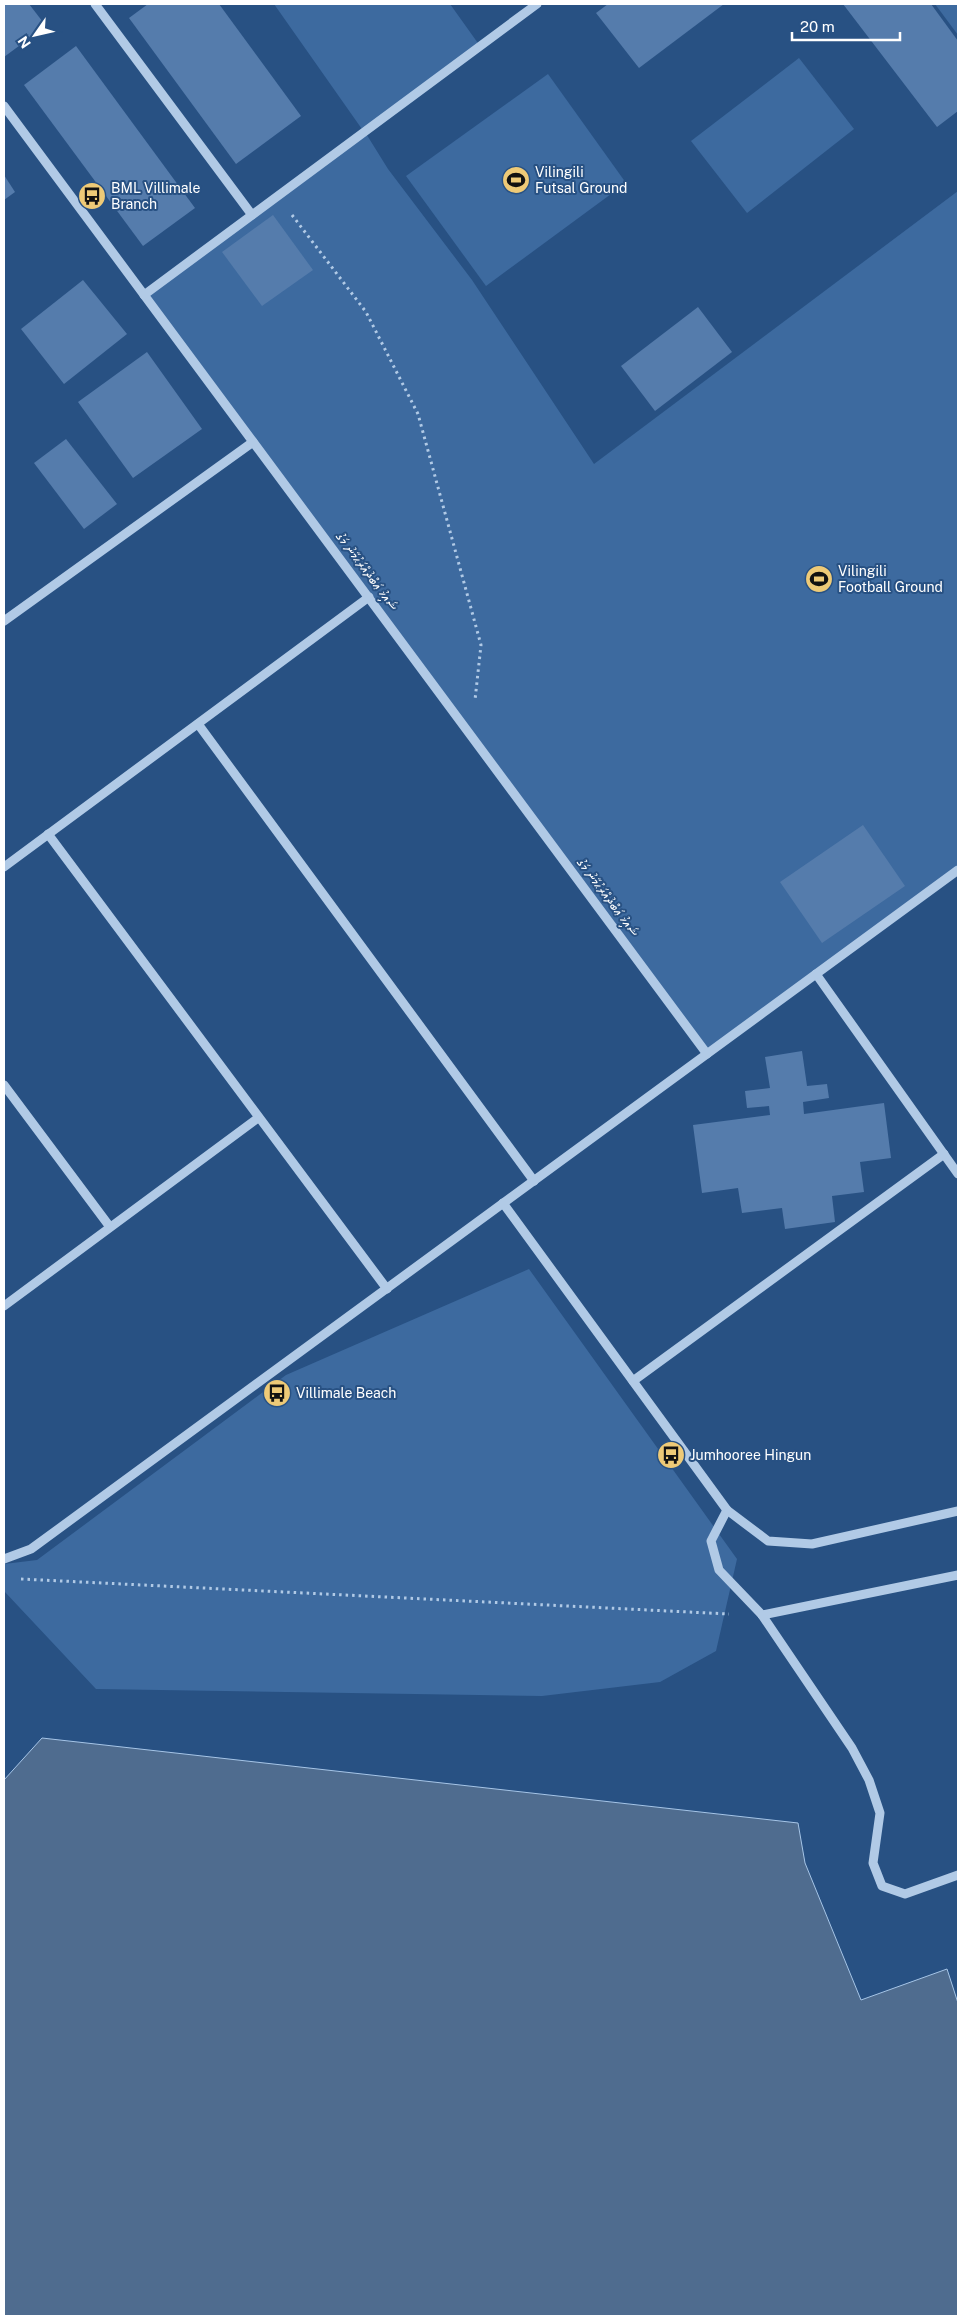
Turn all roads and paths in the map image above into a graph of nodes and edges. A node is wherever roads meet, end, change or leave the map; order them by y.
1 (95, 4) edge
2 (537, 4) edge
3 (4, 106) edge
4 (278, 196) junction
5 (252, 216) junction
6 (144, 295) junction
7 (253, 442) junction
8 (369, 597) junction
9 (4, 621) edge
10 (198, 724) junction
11 (470, 735) junction
12 (48, 834) junction
13 (4, 866) edge
14 (958, 870) edge
15 (816, 974) junction
16 (707, 1054) junction
17 (4, 1085) edge
18 (258, 1118) junction
19 (944, 1154) junction
20 (958, 1174) edge
21 (534, 1181) junction
22 (503, 1203) junction
23 (110, 1227) junction
24 (387, 1289) junction
25 (4, 1306) edge
26 (633, 1381) junction
27 (727, 1510) junction
28 (958, 1511) edge
29 (4, 1559) edge
30 (958, 1575) edge
31 (14, 1579) dead end
32 (762, 1615) junction
33 (958, 1875) edge

1 - 5 street
2 - 4 street
3 - 6 street, ޝައިިޚު ޢަބްދުއްރަޙުމާނު މަގު
4 - 5 street
4 - 11 path
5 - 6 street
6 - 7 street, ޝައިިޚު ޢަބްދުއްރަޙުމާނު މަގު
7 - 8 street, ޝައިިޚު ޢަބްދުއްރަޙުމާނު މަގު
7 - 9 street
8 - 10 street
8 - 11 street, ޝައިިޚު ޢަބްދުއްރަޙުމާނު މަގު
10 - 12 street
10 - 21 street
11 - 16 street, ޝައިިޚު ޢަބްދުއްރަޙުމާނު މަގު
12 - 13 street
12 - 18 street
14 - 15 street
15 - 16 street
15 - 19 street
16 - 21 street
17 - 23 street
18 - 23 street
18 - 24 street
19 - 20 street
19 - 26 street
21 - 22 street
22 - 24 street
22 - 26 street
23 - 25 street
24 - 29 street
26 - 27 street
27 - 28 street
27 - 32 street
30 - 32 street
31 - 32 path
32 - 33 street

